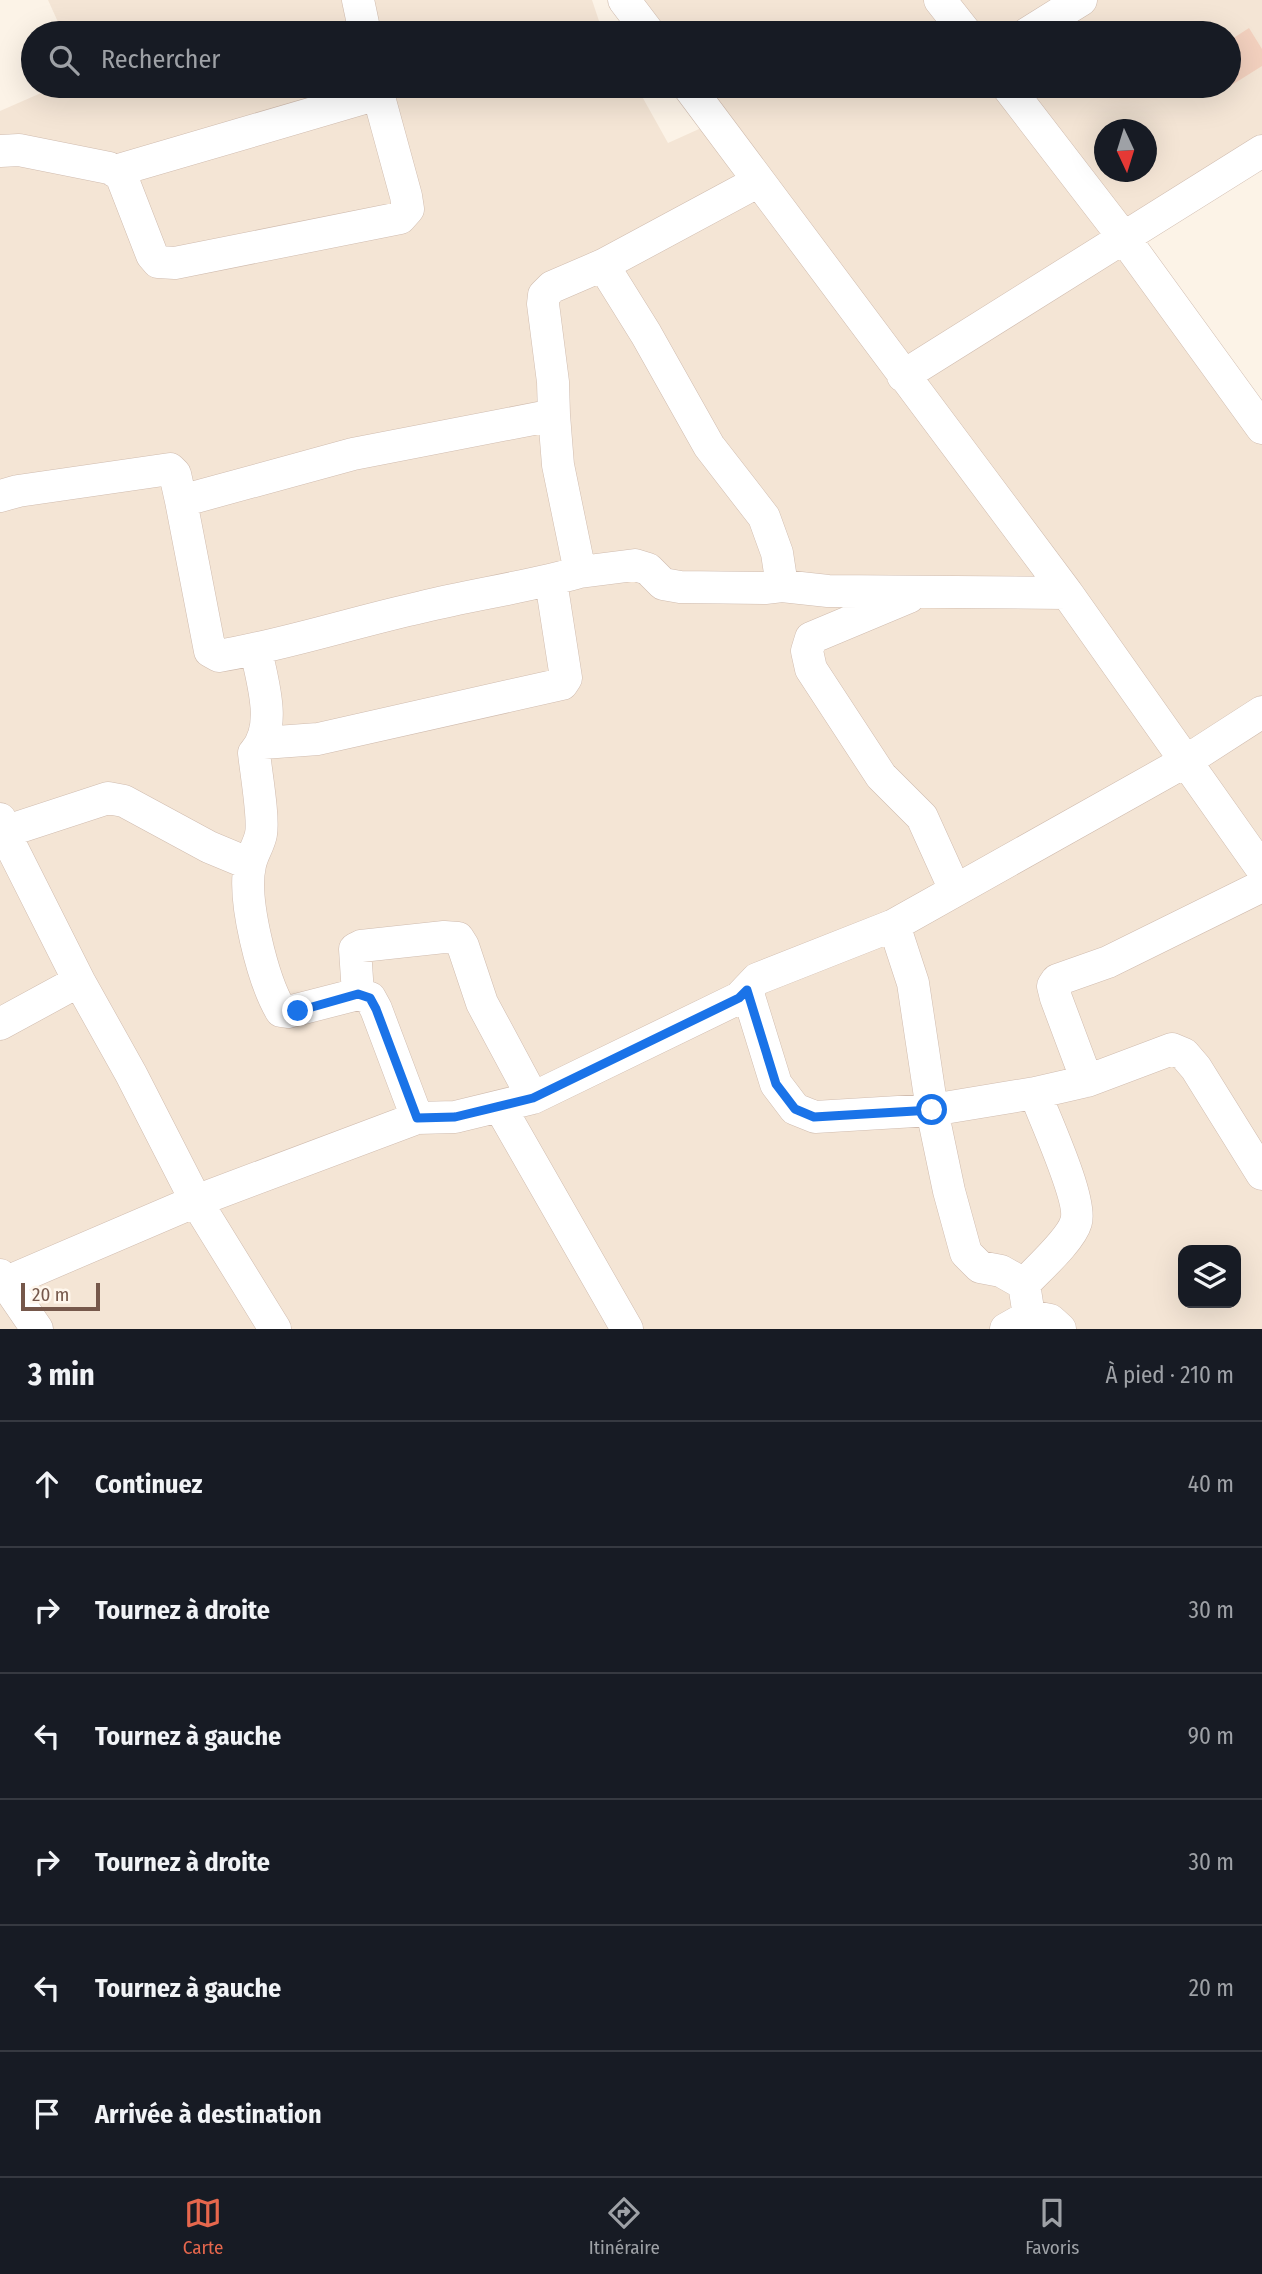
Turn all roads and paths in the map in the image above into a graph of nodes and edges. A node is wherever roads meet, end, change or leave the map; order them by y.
1 (358, 0) edge
2 (624, 0) edge
3 (940, 0) edge
4 (1081, 0) edge
5 (362, 21) edge
6 (640, 21) edge
7 (957, 21) edge
8 (1047, 21) edge
9 (351, 98) edge
10 (379, 98) edge
11 (697, 98) edge
12 (1016, 98) edge
13 (0, 151) edge
14 (1262, 151) edge
15 (115, 171) junction
16 (758, 181) junction
17 (1124, 238) junction
18 (603, 265) junction
19 (903, 376) junction
20 (555, 415) junction
21 (1261, 424) edge
22 (0, 496) edge
23 (181, 501) junction
24 (566, 576) junction
25 (782, 586) junction
26 (921, 591) junction
27 (1067, 593) junction
28 (256, 649) junction
29 (1262, 712) edge
30 (263, 743) junction
31 (1186, 761) junction
32 (2, 826) edge
33 (250, 864) junction
34 (1262, 869) edge
35 (1262, 886) edge
36 (955, 890) junction
37 (894, 925) junction
38 (79, 981) junction
39 (747, 990) junction
40 (358, 994) junction
41 (0, 1024) edge
42 (1087, 1081) junction
43 (1035, 1093) junction
44 (533, 1098) junction
45 (500, 1107) junction
46 (932, 1110) junction
47 (417, 1118) junction
48 (1262, 1174) edge
49 (196, 1201) junction
50 (3, 1281) edge
51 (1024, 1284) junction
52 (1017, 1322) edge
53 (37, 1329) edge
54 (275, 1329) edge
55 (628, 1329) edge
56 (1060, 1329) edge

1 - 5 street
2 - 6 street
3 - 7 street
4 - 8 street
9 - 15 street
10 - 15 street
11 - 16 street
12 - 17 street
13 - 15 street
14 - 17 street
16 - 18 street
16 - 19 street
17 - 19 street
17 - 21 street
18 - 20 street
18 - 25 street
19 - 27 street
20 - 23 street
20 - 24 street
22 - 23 street
23 - 28 street
24 - 25 street
24 - 28 street
24 - 30 street
25 - 26 street
26 - 27 street
26 - 36 street
27 - 31 street
28 - 30 street
29 - 31 street
30 - 33 street
31 - 34 street
31 - 36 street
32 - 33 street
32 - 38 street
33 - 40 street
35 - 42 street
36 - 37 street
37 - 39 street
37 - 46 street
38 - 41 street
38 - 49 street
39 - 44 street
39 - 46 street
40 - 44 street
40 - 47 street
42 - 43 street
42 - 48 street
43 - 46 street
43 - 51 street
44 - 45 street
45 - 47 street
45 - 55 street
46 - 51 street
47 - 49 street
49 - 50 street
49 - 54 street
50 - 53 street
51 - 52 street
52 - 56 street

